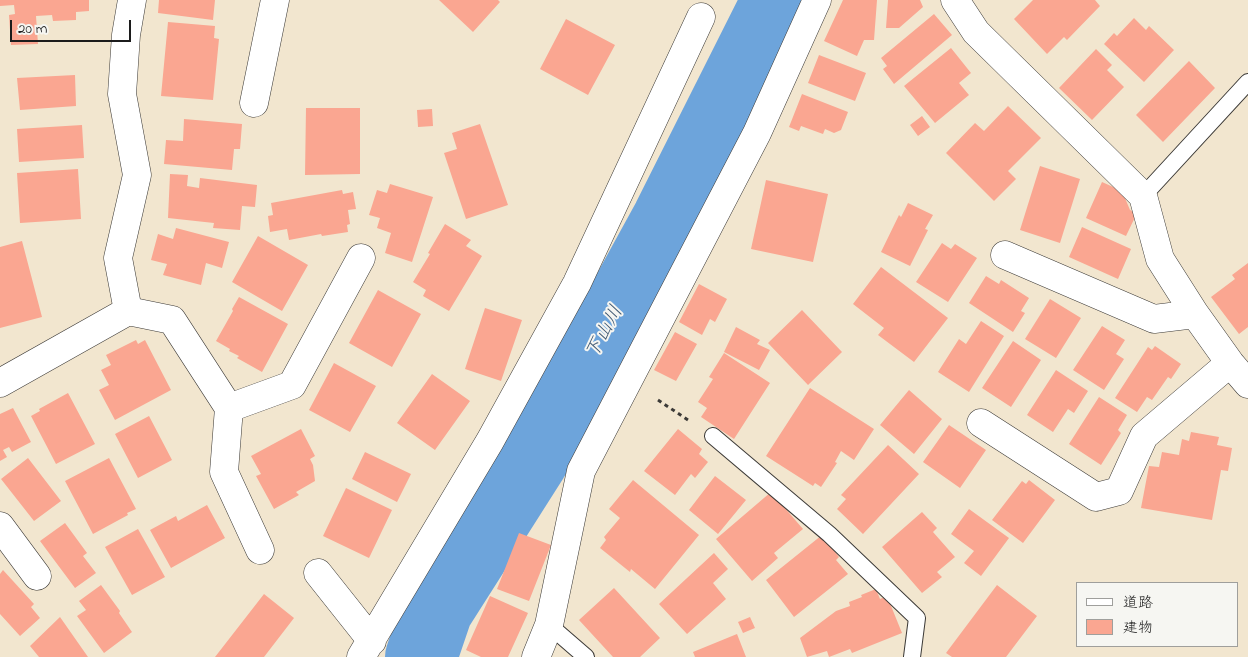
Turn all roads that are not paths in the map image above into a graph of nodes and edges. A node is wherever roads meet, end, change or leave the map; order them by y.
1 (132, 0) edge
2 (274, 0) edge
3 (817, 0) edge
4 (955, 0) edge
5 (701, 17) dead end
6 (1248, 82) edge
7 (254, 103) dead end
8 (1143, 196) junction
9 (1005, 255) dead end
10 (361, 258) dead end
11 (128, 311) junction
12 (1195, 314) junction
13 (1230, 363) junction
14 (0, 383) edge
15 (1248, 384) edge
16 (229, 408) junction
17 (981, 423) dead end
18 (713, 436) road end
19 (0, 526) edge
20 (260, 550) dead end
21 (318, 573) dead end
22 (37, 576) dead end
23 (549, 625) junction
24 (367, 649) edge
25 (536, 657) edge
26 (586, 657) edge
27 (912, 657) edge

1 - 11 street
2 - 7 street
3 - 23 street
4 - 8 street
5 - 24 street
6 - 8 lane
8 - 12 street
9 - 12 street
10 - 16 street
11 - 14 street
11 - 16 street
12 - 13 street
13 - 15 street
13 - 17 street
16 - 20 street
18 - 27 lane
19 - 22 street
21 - 24 street
23 - 25 street
23 - 26 lane

